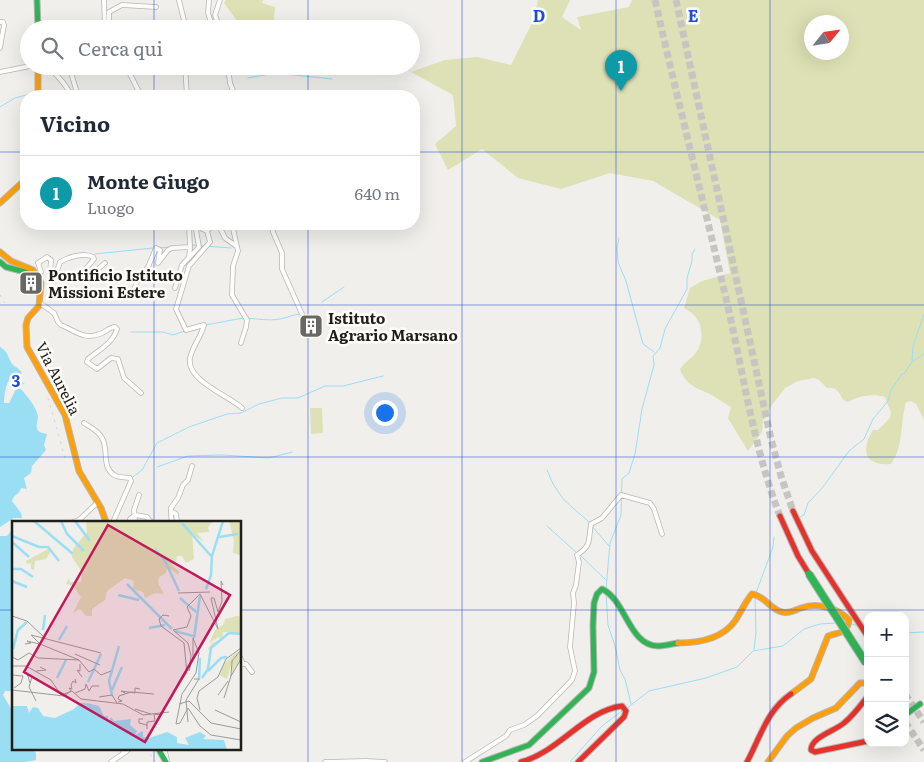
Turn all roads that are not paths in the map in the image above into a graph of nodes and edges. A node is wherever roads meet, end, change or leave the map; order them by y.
1 (37, 0) edge
2 (104, 0) edge
3 (208, 0) edge
4 (220, 0) edge
5 (177, 1) edge
6 (123, 3) edge
7 (156, 7) dead end
8 (38, 20) edge
9 (105, 20) edge
10 (109, 20) edge
11 (183, 20) edge
12 (210, 20) edge
13 (217, 20) edge
14 (0, 22) edge
15 (0, 48) edge
16 (20, 68) edge
17 (0, 72) edge
18 (38, 75) edge
19 (55, 75) edge
20 (72, 75) edge
21 (130, 75) edge
22 (186, 75) edge
23 (229, 75) edge
24 (38, 90) edge
25 (69, 90) edge
26 (76, 90) edge
27 (138, 90) edge
28 (187, 90) edge
29 (233, 90) edge
30 (20, 184) edge
31 (0, 202) edge
32 (189, 230) edge
33 (196, 230) edge
34 (221, 230) edge
35 (233, 230) edge
36 (272, 230) edge
37 (207, 231) edge
38 (236, 246) junction
39 (190, 247) junction
40 (0, 252) edge
41 (189, 258) junction
42 (0, 262) edge
43 (105, 263) dead end
44 (37, 275) junction
45 (135, 288) dead end
46 (175, 288) dead end
47 (40, 302) junction
48 (302, 314) dead end
49 (241, 343) dead end
50 (141, 393) dead end
51 (242, 408) dead end
52 (84, 423) dead end
53 (192, 466) dead end
54 (139, 496) dead end
55 (97, 503) junction
56 (793, 511) tunnel mouth
57 (172, 513) junction
58 (135, 515) junction
59 (780, 516) tunnel mouth
60 (76, 521) edge
61 (106, 521) edge
62 (113, 521) edge
63 (130, 521) edge
64 (135, 521) edge
65 (150, 521) edge
66 (172, 521) edge
67 (177, 521) edge
68 (662, 534) dead end
69 (864, 631) edge
70 (241, 660) edge
71 (864, 660) edge
72 (252, 672) dead end
73 (864, 682) edge
74 (864, 701) edge
75 (922, 704) edge
76 (909, 712) edge
77 (864, 742) edge
78 (129, 750) edge
79 (159, 750) edge
80 (111, 762) edge
81 (167, 762) edge
82 (325, 762) edge
83 (385, 762) edge
84 (465, 762) edge
85 (482, 762) edge
86 (521, 762) edge
87 (578, 762) edge
88 (747, 762) edge
89 (768, 762) edge

1 - 8 main road
2 - 9 street
3 - 12 street
4 - 13 street
5 - 11 street
6 - 7 street
6 - 10 street
14 - 15 street
16 - 17 street
18 - 24 main road
19 - 25 street
20 - 26 street
21 - 27 street
22 - 28 street
23 - 29 street
30 - 31 main road
32 - 39 street
33 - 41 street
34 - 38 street
35 - 38 street
36 - 48 street
37 - 51 street
38 - 49 street
39 - 41 street
39 - 45 street
40 - 44 main road
41 - 46 street
42 - 44 main road
43 - 44 street
44 - 47 main road
47 - 50 street, Via Aurelia
47 - 55 main road, Via Aurelia
52 - 62 street
53 - 57 street
54 - 58 street
55 - 60 street
55 - 61 main road, Via Aurelia
56 - 69 main road
57 - 66 street
57 - 67 street
58 - 63 street
58 - 64 street
58 - 65 street
59 - 71 main road, bridge
68 - 84 street
70 - 72 street
73 - 89 main road
74 - 77 main road
75 - 76 main road
78 - 80 street
79 - 81 main road
82 - 83 street
85 - 88 main road
86 - 87 main road

